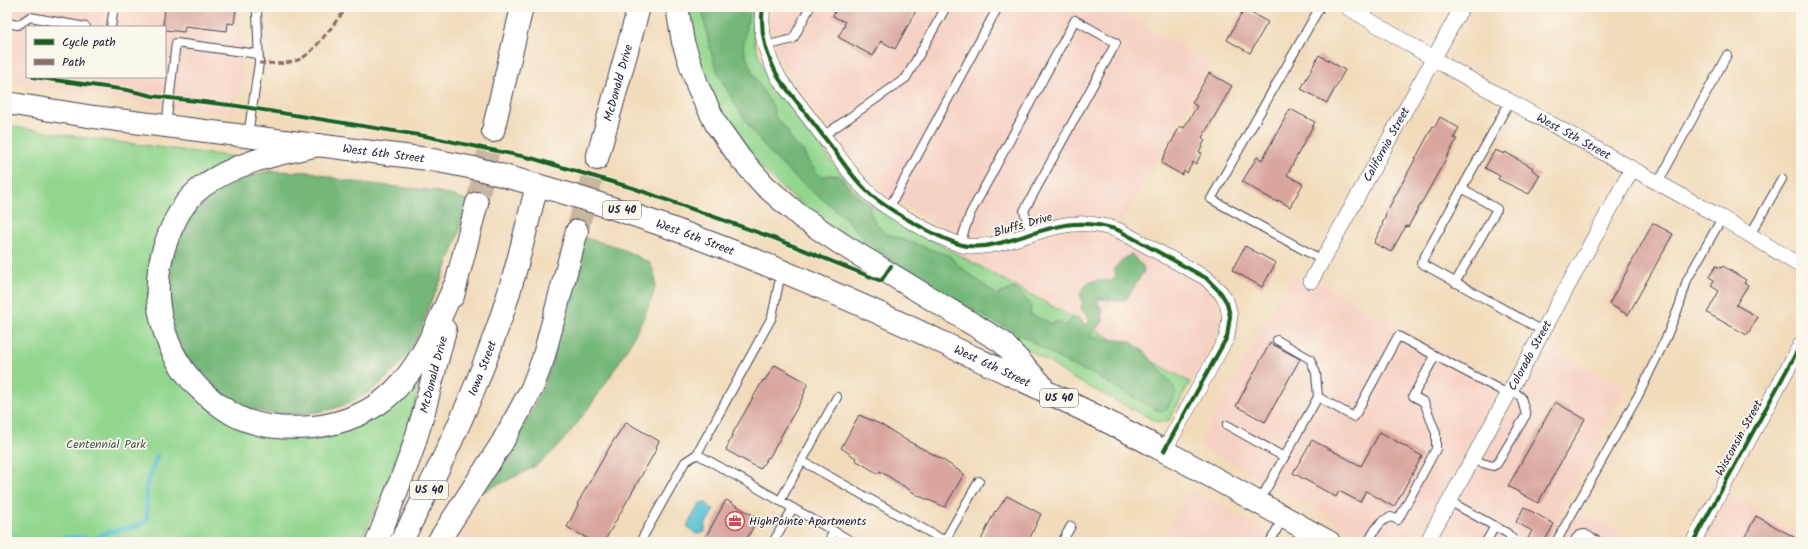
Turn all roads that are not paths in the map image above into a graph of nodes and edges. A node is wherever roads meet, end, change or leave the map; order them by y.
1 (114, 7) edge
2 (522, 7) edge
3 (638, 7) edge
4 (677, 7) edge
5 (763, 7) edge
6 (810, 7) edge
7 (946, 7) edge
8 (998, 7) edge
9 (1320, 7) edge
10 (1347, 7) edge
11 (1462, 7) edge
12 (257, 12) dead end
13 (7, 23) edge
14 (80, 26) edge
15 (111, 26) edge
16 (765, 46) junction
17 (258, 54) junction
18 (1727, 55) dead end
19 (1434, 58) junction
20 (1510, 101) junction
21 (7, 103) edge
22 (165, 126) junction
23 (493, 131) tunnel mouth
24 (248, 136) junction
25 (823, 136) junction
26 (318, 145) junction
27 (597, 159) tunnel mouth
28 (1632, 169) junction
29 (1782, 179) dead end
30 (1658, 183) junction
31 (537, 185) junction
32 (1462, 188) junction
33 (477, 203) tunnel mouth
34 (889, 208) junction
35 (1722, 218) junction
36 (577, 231) tunnel mouth
37 (1031, 233) junction
38 (1750, 235) junction
39 (960, 244) junction
40 (1322, 260) junction
41 (1801, 266) edge
42 (782, 270) junction
43 (1311, 281) dead end
44 (456, 283) junction
45 (1455, 283) junction
46 (1543, 331) junction
47 (1277, 340) dead end
48 (1801, 344) edge
49 (1435, 356) junction
50 (1510, 391) junction
51 (1048, 392) junction
52 (837, 397) dead end
53 (1318, 397) junction
54 (1227, 425) dead end
55 (1164, 451) junction
56 (697, 454) junction
57 (1284, 457) junction
58 (1472, 460) junction
59 (802, 461) junction
60 (979, 481) dead end
61 (780, 501) junction
62 (1449, 501) junction
63 (1259, 503) junction
64 (793, 508) junction
65 (1284, 517) junction
66 (1071, 526) dead end
67 (1495, 526) junction
68 (834, 531) junction
69 (378, 542) edge
70 (401, 542) edge
71 (438, 542) edge
72 (640, 542) edge
73 (774, 542) edge
74 (828, 542) edge
75 (853, 542) edge
76 (945, 542) edge
77 (1062, 542) edge
78 (1270, 542) edge
79 (1329, 542) edge
80 (1368, 542) edge
81 (1427, 542) edge
82 (1486, 542) edge
83 (1513, 542) edge
84 (1556, 542) edge
85 (1576, 542) edge
86 (1599, 542) edge
87 (1693, 542) edge

1 - 15 lane
2 - 23 main road
3 - 27 main road, McDonald Drive
4 - 51 main road
5 - 16 street, Bluffs Drive
6 - 16 lane
7 - 25 lane
8 - 34 lane
9 - 40 lane
10 - 19 street, West 5th Street
11 - 19 street, California Street
12 - 17 lane
13 - 14 lane
16 - 25 street, Bluffs Drive
17 - 22 lane
17 - 24 lane
18 - 30 lane
19 - 20 street, West 5th Street
19 - 40 street, California Street
20 - 28 street, West 5th Street
20 - 32 lane
21 - 22 main road, West 6th Street
22 - 24 main road, West 6th Street
24 - 26 main road, West 6th Street
25 - 34 street, Bluffs Drive
26 - 31 main road, West 6th Street
26 - 44 main road
28 - 30 street, West 5th Street
28 - 46 street, Colorado Street
29 - 38 lane
30 - 35 street, West 5th Street
31 - 42 main road, West 6th Street / US 40
31 - 70 main road, Iowa Street / US 40
32 - 45 lane
32 - 45 lane
33 - 44 main road, McDonald Drive
34 - 39 street, Bluffs Drive
35 - 38 street, West 5th Street
35 - 84 lane
36 - 71 main road
37 - 39 street, Bluffs Drive
37 - 39 lane
37 - 55 street, Bluffs Drive
38 - 41 street, West 5th Street
40 - 43 street, California Street
42 - 51 main road, West 6th Street / US 40
42 - 56 lane
44 - 69 main road, McDonald Drive
45 - 46 lane
46 - 50 street, Colorado Street
47 - 53 lane
48 - 87 street, Wisconsin Street
49 - 50 lane
49 - 53 lane
49 - 80 lane
50 - 58 street, Colorado Street
50 - 58 lane
51 - 55 main road, West 6th Street / US 40
52 - 59 lane
53 - 57 lane
54 - 57 lane
55 - 63 main road, West 6th Street / US 40
56 - 61 lane
56 - 72 lane
57 - 63 lane
58 - 62 street, Colorado Street
59 - 61 lane
59 - 76 lane
60 - 76 lane
61 - 64 lane
62 - 67 lane
62 - 81 street, Colorado Street
63 - 65 main road, West 6th Street / US 40
64 - 68 lane
64 - 73 lane
65 - 78 lane
65 - 79 main road, West 6th Street / US 40
66 - 77 lane
67 - 82 lane
67 - 83 lane
68 - 74 lane
68 - 75 lane
85 - 86 lane

